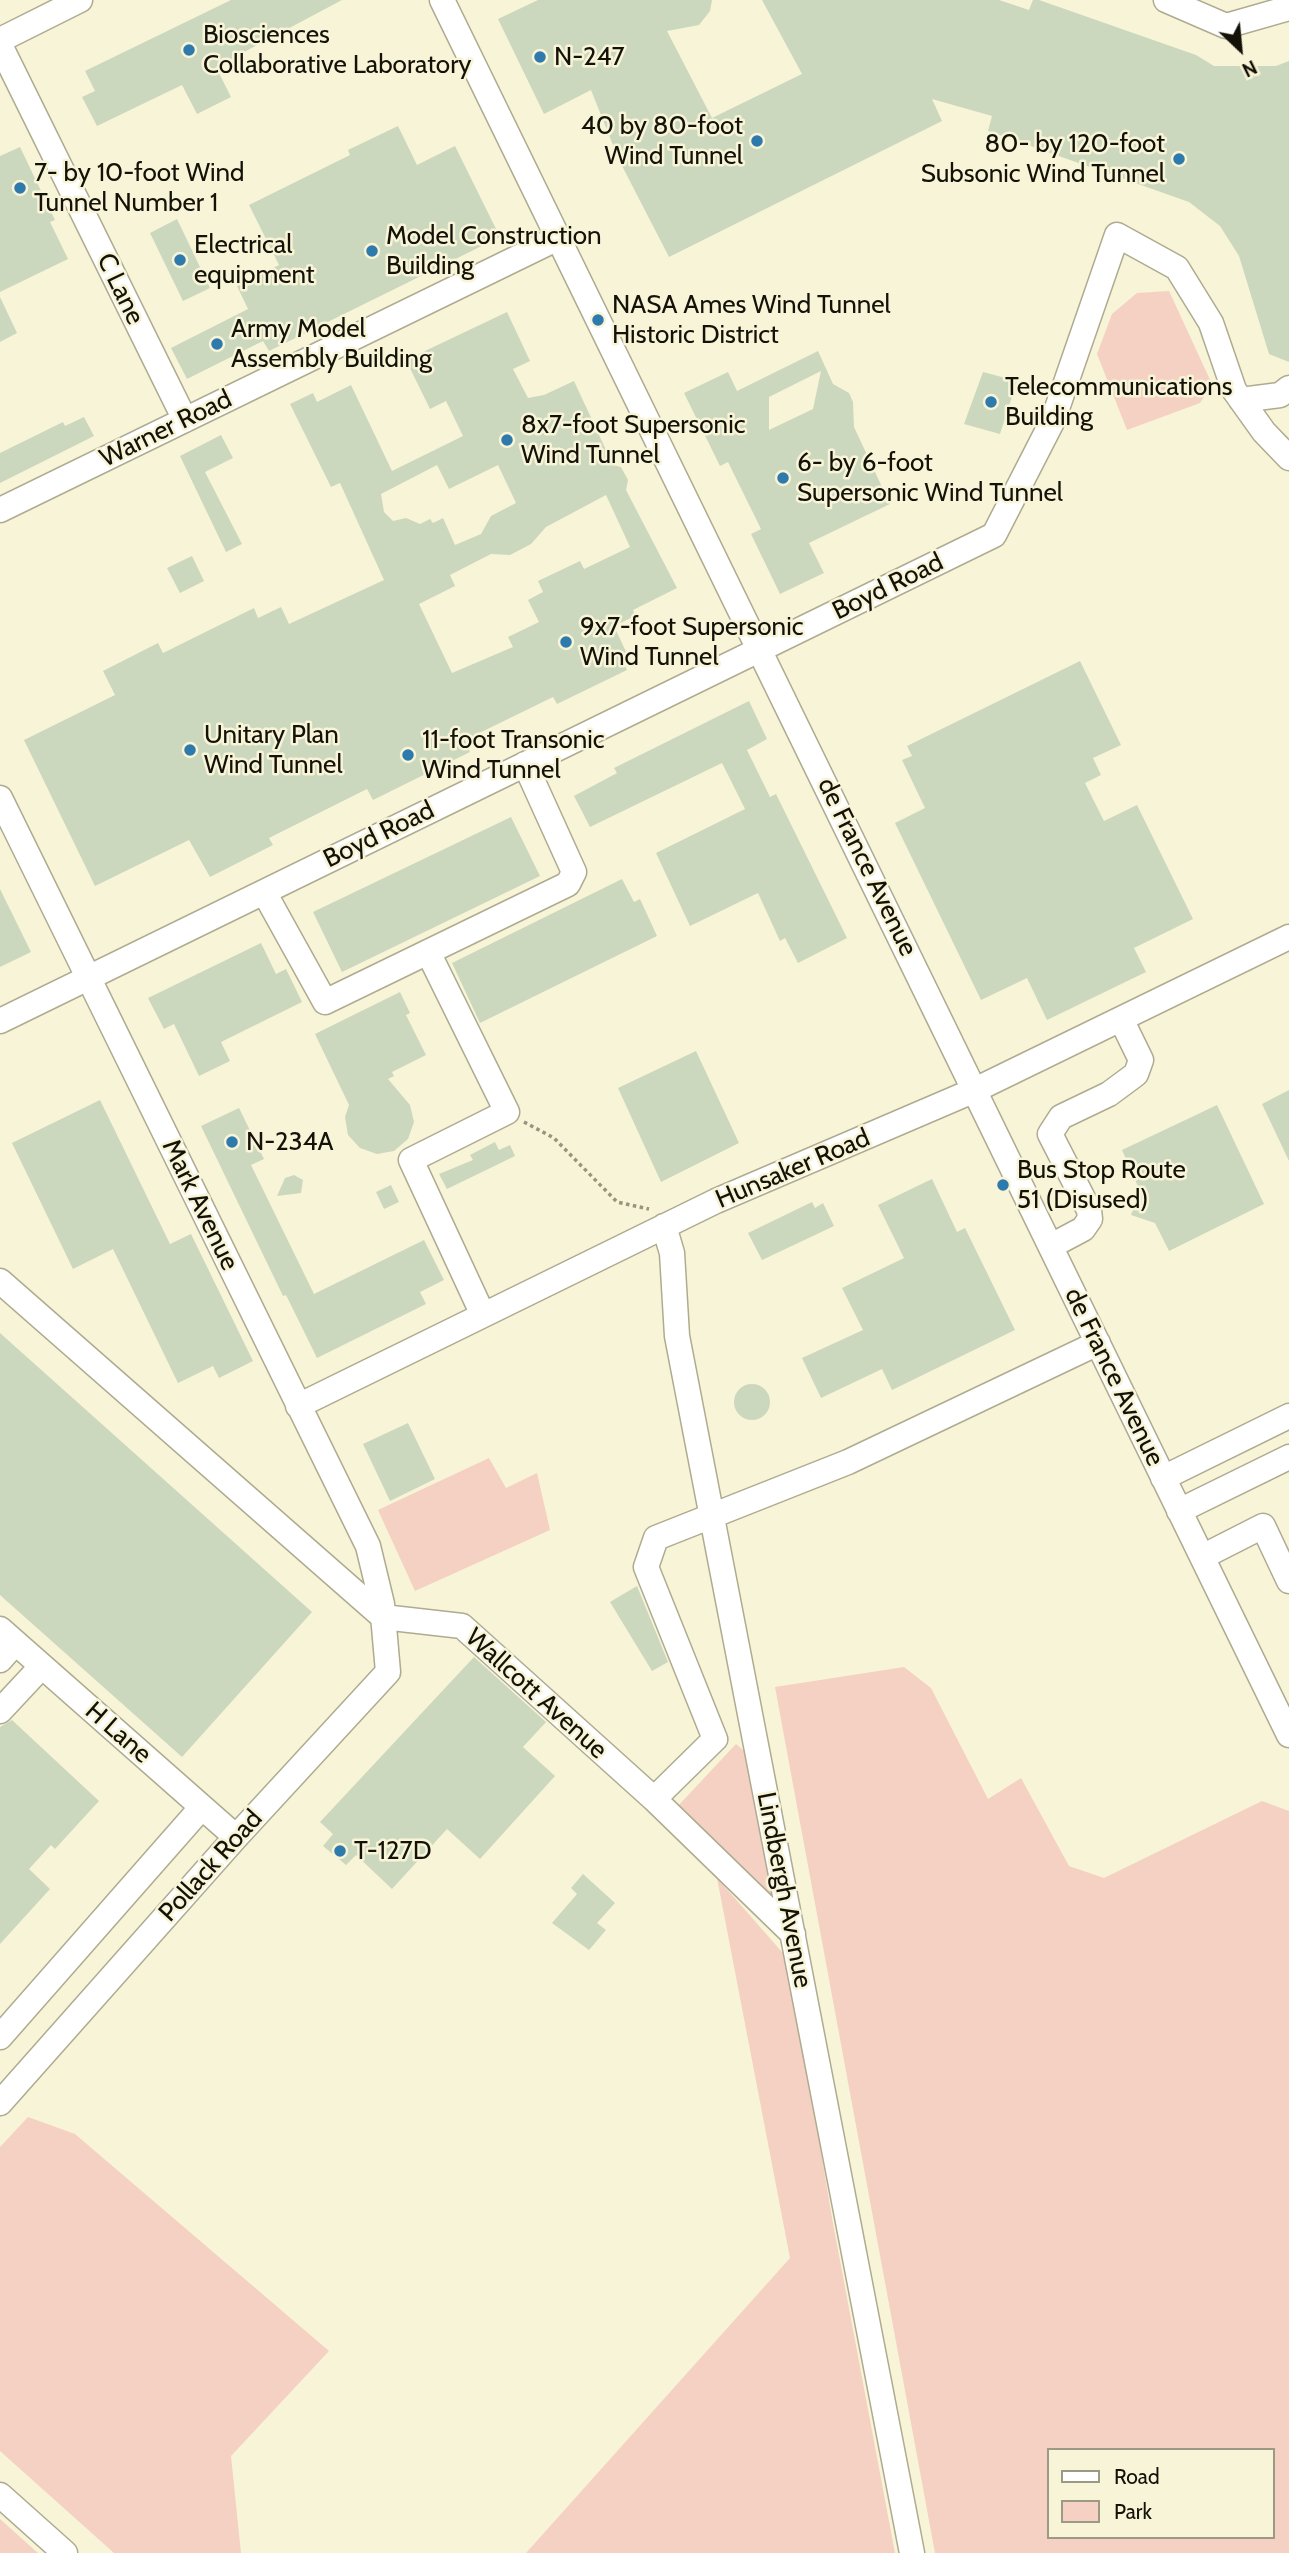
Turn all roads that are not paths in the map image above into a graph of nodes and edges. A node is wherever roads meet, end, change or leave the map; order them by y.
1 (80, 0) edge
2 (442, 0) edge
3 (1166, 0) edge
4 (46, 7) edge
5 (1289, 8) edge
6 (0, 42) edge
7 (558, 238) junction
8 (1289, 388) edge
9 (1241, 400) junction
10 (185, 420) junction
11 (1289, 458) edge
12 (0, 510) edge
13 (761, 649) junction
14 (524, 764) junction
15 (0, 798) edge
16 (264, 892) junction
17 (1289, 937) edge
18 (428, 952) junction
19 (88, 978) junction
20 (1121, 1019) junction
21 (0, 1021) edge
22 (975, 1090) junction
23 (664, 1226) junction
24 (1051, 1246) junction
25 (0, 1281) edge
26 (484, 1315) junction
27 (1098, 1343) junction
28 (299, 1406) junction
29 (1289, 1416) edge
30 (1289, 1457) edge
31 (1163, 1478) junction
32 (1179, 1511) junction
33 (712, 1518) junction
34 (1202, 1557) junction
35 (1289, 1581) edge
36 (383, 1617) junction
37 (5, 1644) edge
38 (42, 1666) junction
39 (5, 1698) edge
40 (749, 1709) junction
41 (1287, 1726) edge
42 (715, 1739) junction
43 (654, 1799) junction
44 (202, 1807) junction
45 (236, 1837) junction
46 (793, 1934) junction
47 (0, 2037) edge
48 (4, 2089) edge
49 (0, 2495) edge
50 (65, 2553) edge
51 (912, 2553) edge

1 - 4 street
2 - 7 street, de France Avenue
3 - 5 street
4 - 6 street
6 - 10 street, C Lane
7 - 10 street, Warner Road
7 - 13 street, de France Avenue
8 - 9 street
9 - 11 street
9 - 13 street, Boyd Road
10 - 12 street, Warner Road
13 - 14 street, Boyd Road
13 - 22 street, de France Avenue
14 - 16 street, Boyd Road
14 - 18 street
15 - 19 street, Mark Avenue
16 - 18 street
16 - 19 street, Boyd Road
17 - 20 street, Hunsaker Road
18 - 26 street
19 - 21 street, Boyd Road
19 - 28 street, Mark Avenue
20 - 22 street, Hunsaker Road
20 - 24 street
22 - 23 street, Hunsaker Road
22 - 24 street, de France Avenue
23 - 26 street, Hunsaker Road
23 - 33 street, Lindbergh Avenue
24 - 27 street, de France Avenue
25 - 36 street
26 - 28 street, Hunsaker Road
27 - 31 street, de France Avenue
27 - 33 street
28 - 36 street, Mark Avenue
29 - 31 street
30 - 32 street
31 - 32 street, de France Avenue
32 - 34 street, de France Avenue
33 - 40 street, Lindbergh Avenue
33 - 42 street
34 - 35 street
34 - 41 street, de France Avenue
36 - 43 street, Wallcott Avenue
36 - 45 street, Pollack Road
37 - 38 street, H Lane
38 - 39 street
38 - 44 street, H Lane
40 - 42 street
40 - 46 street, Lindbergh Avenue
42 - 43 street
43 - 46 street, Wallcott Avenue
44 - 45 street, H Lane
44 - 47 street
45 - 48 street, Pollack Road
46 - 51 street, Lindbergh Avenue
49 - 50 street

